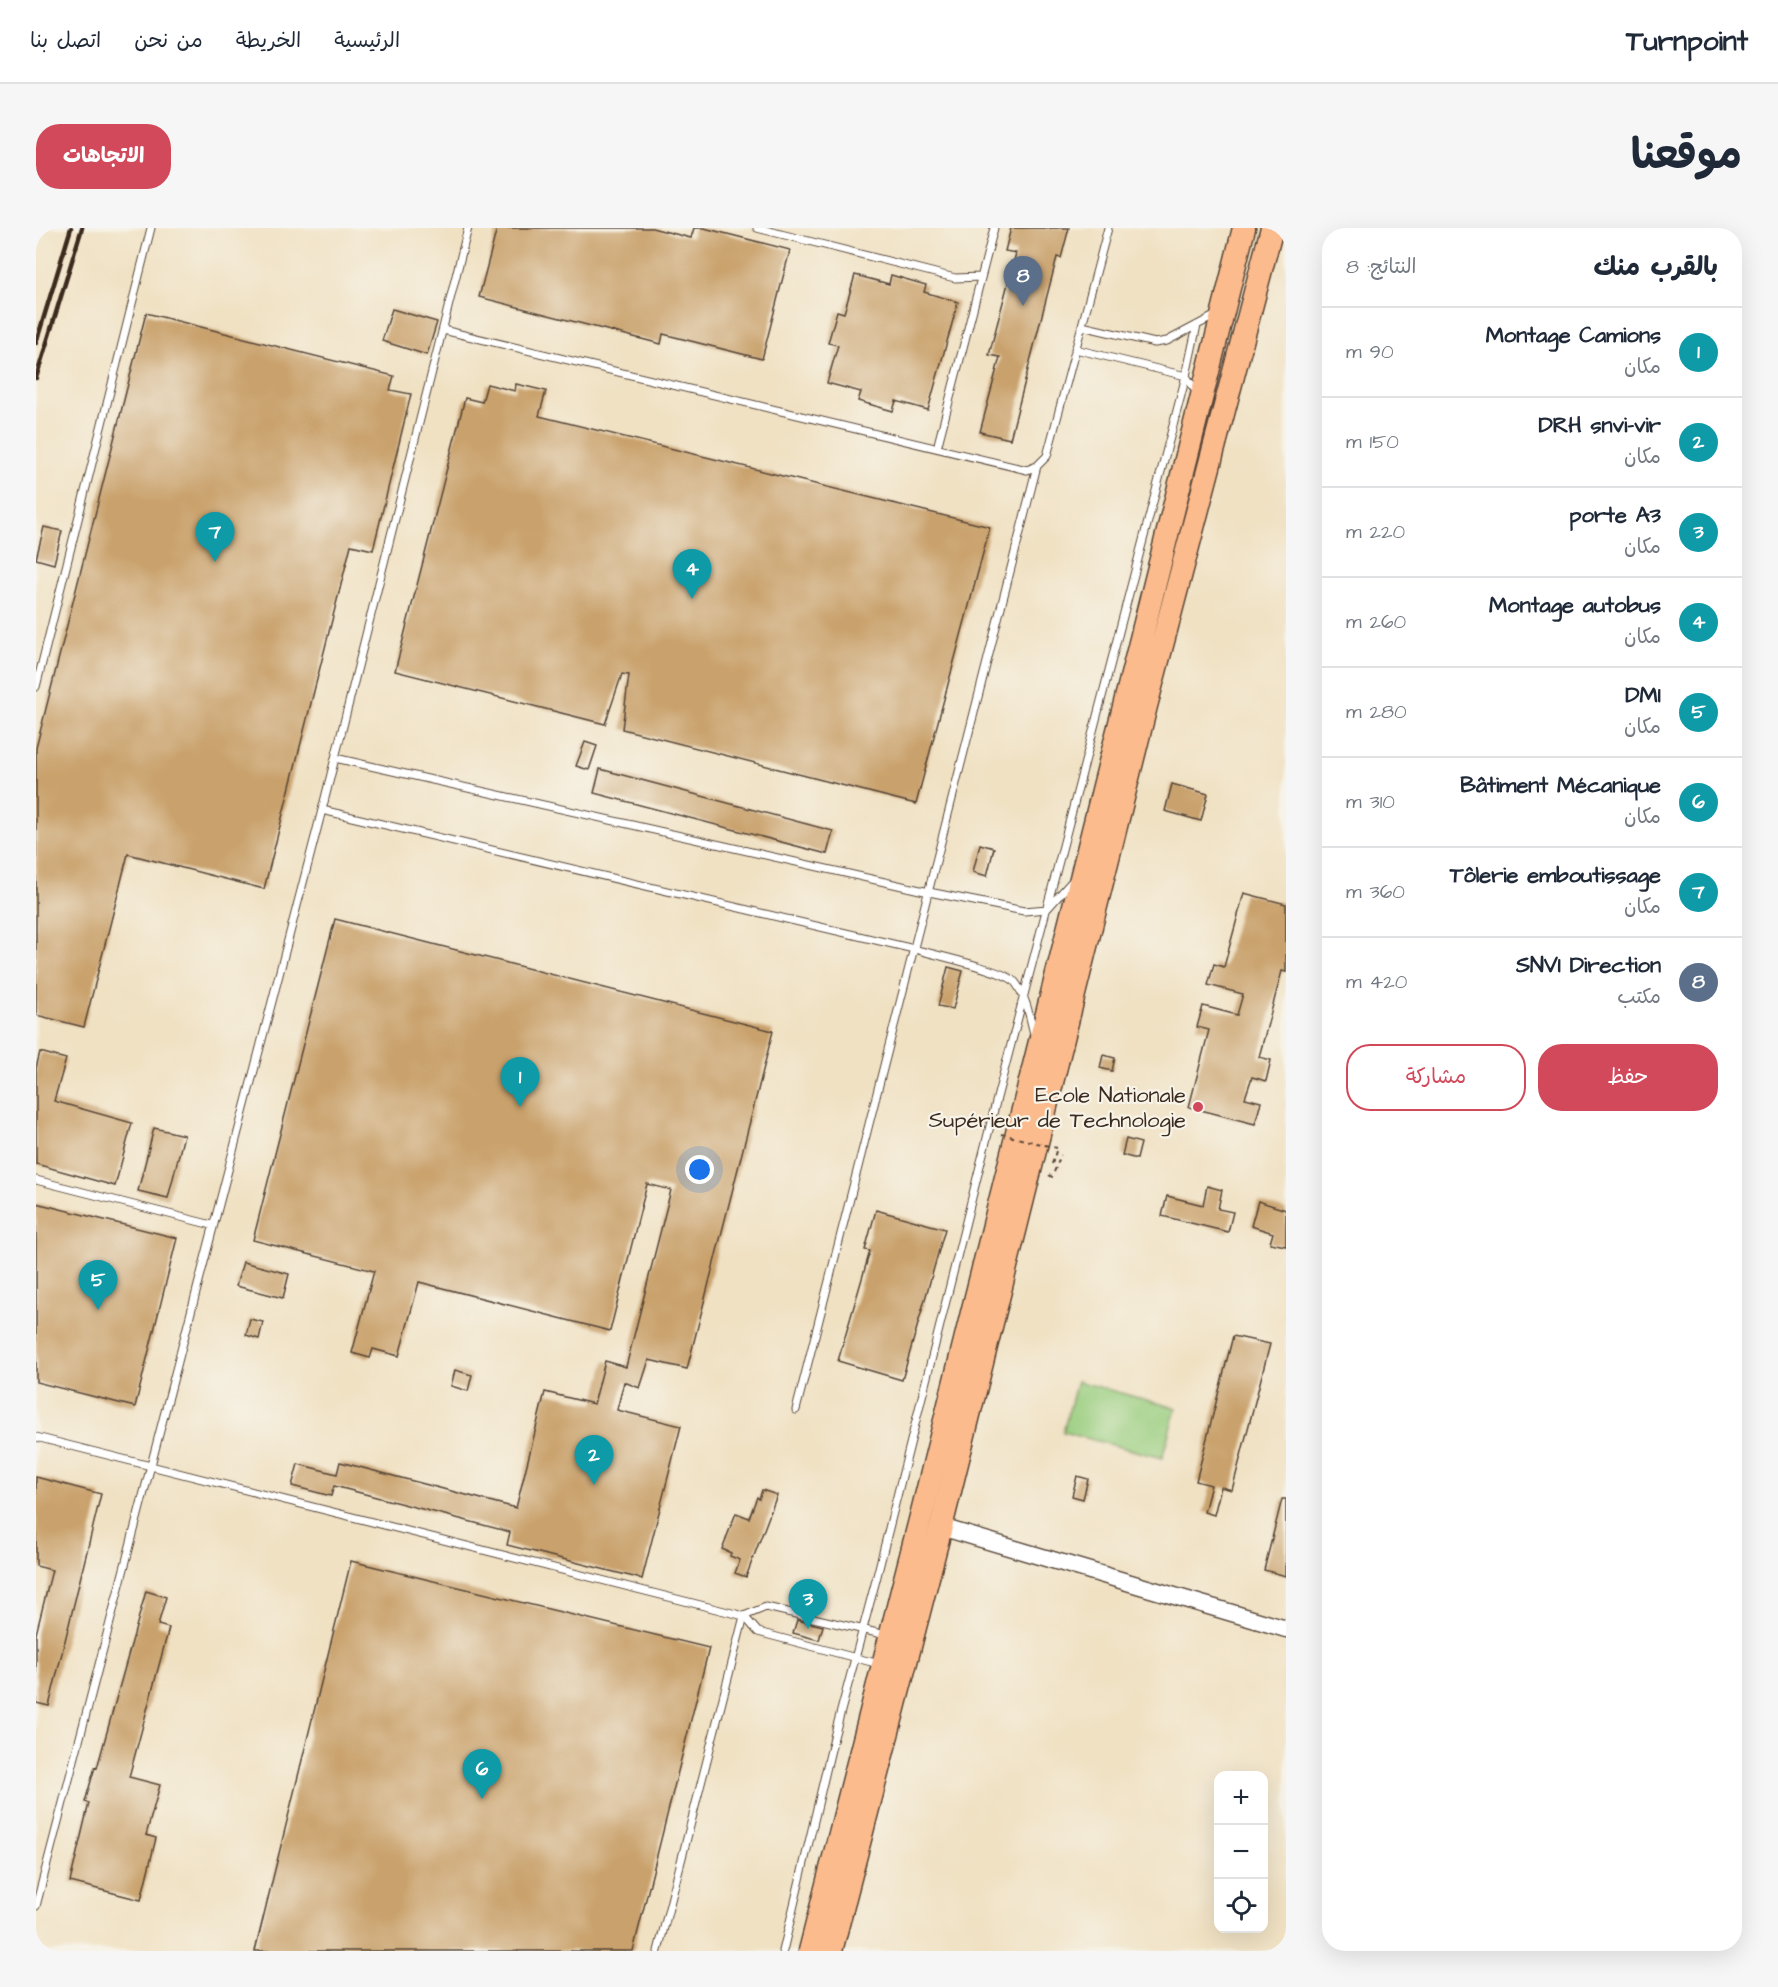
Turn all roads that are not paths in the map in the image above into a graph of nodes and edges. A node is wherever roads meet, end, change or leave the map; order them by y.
1 (151, 228) edge
2 (468, 228) edge
3 (757, 228) edge
4 (994, 228) edge
5 (1108, 228) edge
6 (1244, 228) edge
7 (1272, 228) edge
8 (981, 278) junction
9 (1223, 312) junction
10 (1197, 325) junction
11 (1082, 326) junction
12 (443, 330) junction
13 (1075, 349) junction
14 (1186, 376) junction
15 (1201, 398) junction
16 (937, 448) junction
17 (1037, 466) junction
18 (36, 687) edge
19 (335, 758) junction
20 (322, 810) junction
21 (1084, 867) junction
22 (929, 892) junction
23 (1047, 909) junction
24 (914, 949) junction
25 (1024, 998) junction
26 (1037, 1052) junction
27 (36, 1180) edge
28 (212, 1226) junction
29 (796, 1410) dead end
30 (36, 1437) edge
31 (151, 1466) junction
32 (940, 1527) junction
33 (744, 1616) junction
34 (1286, 1629) edge
35 (863, 1630) junction
36 (890, 1636) junction
37 (856, 1658) junction
38 (883, 1665) junction
39 (36, 1906) edge
40 (658, 1951) edge
41 (783, 1951) edge
42 (810, 1951) edge
43 (831, 1951) edge

1 - 18 lane
2 - 12 lane
3 - 8 lane
4 - 8 lane
5 - 11 lane
6 - 9 highway
7 - 32 highway
8 - 16 lane
9 - 10 lane
9 - 15 highway
10 - 11 lane
10 - 14 lane
11 - 13 lane
12 - 16 lane
12 - 19 lane
13 - 14 lane
13 - 17 lane
14 - 15 lane
14 - 23 lane
15 - 21 highway
16 - 17 lane
17 - 22 lane
19 - 20 lane
19 - 22 lane
20 - 24 lane
20 - 28 lane
21 - 23 lane
21 - 26 highway
22 - 23 lane
22 - 24 lane
23 - 25 lane
24 - 25 lane
24 - 29 lane
25 - 26 lane
25 - 35 lane
26 - 36 highway
27 - 28 lane
28 - 31 lane
30 - 31 lane
31 - 33 lane
31 - 39 lane
32 - 34 street
32 - 43 highway
33 - 35 lane
33 - 37 lane
33 - 40 lane
35 - 36 lane
35 - 37 lane
36 - 38 highway
37 - 38 lane
37 - 41 lane
38 - 42 highway

